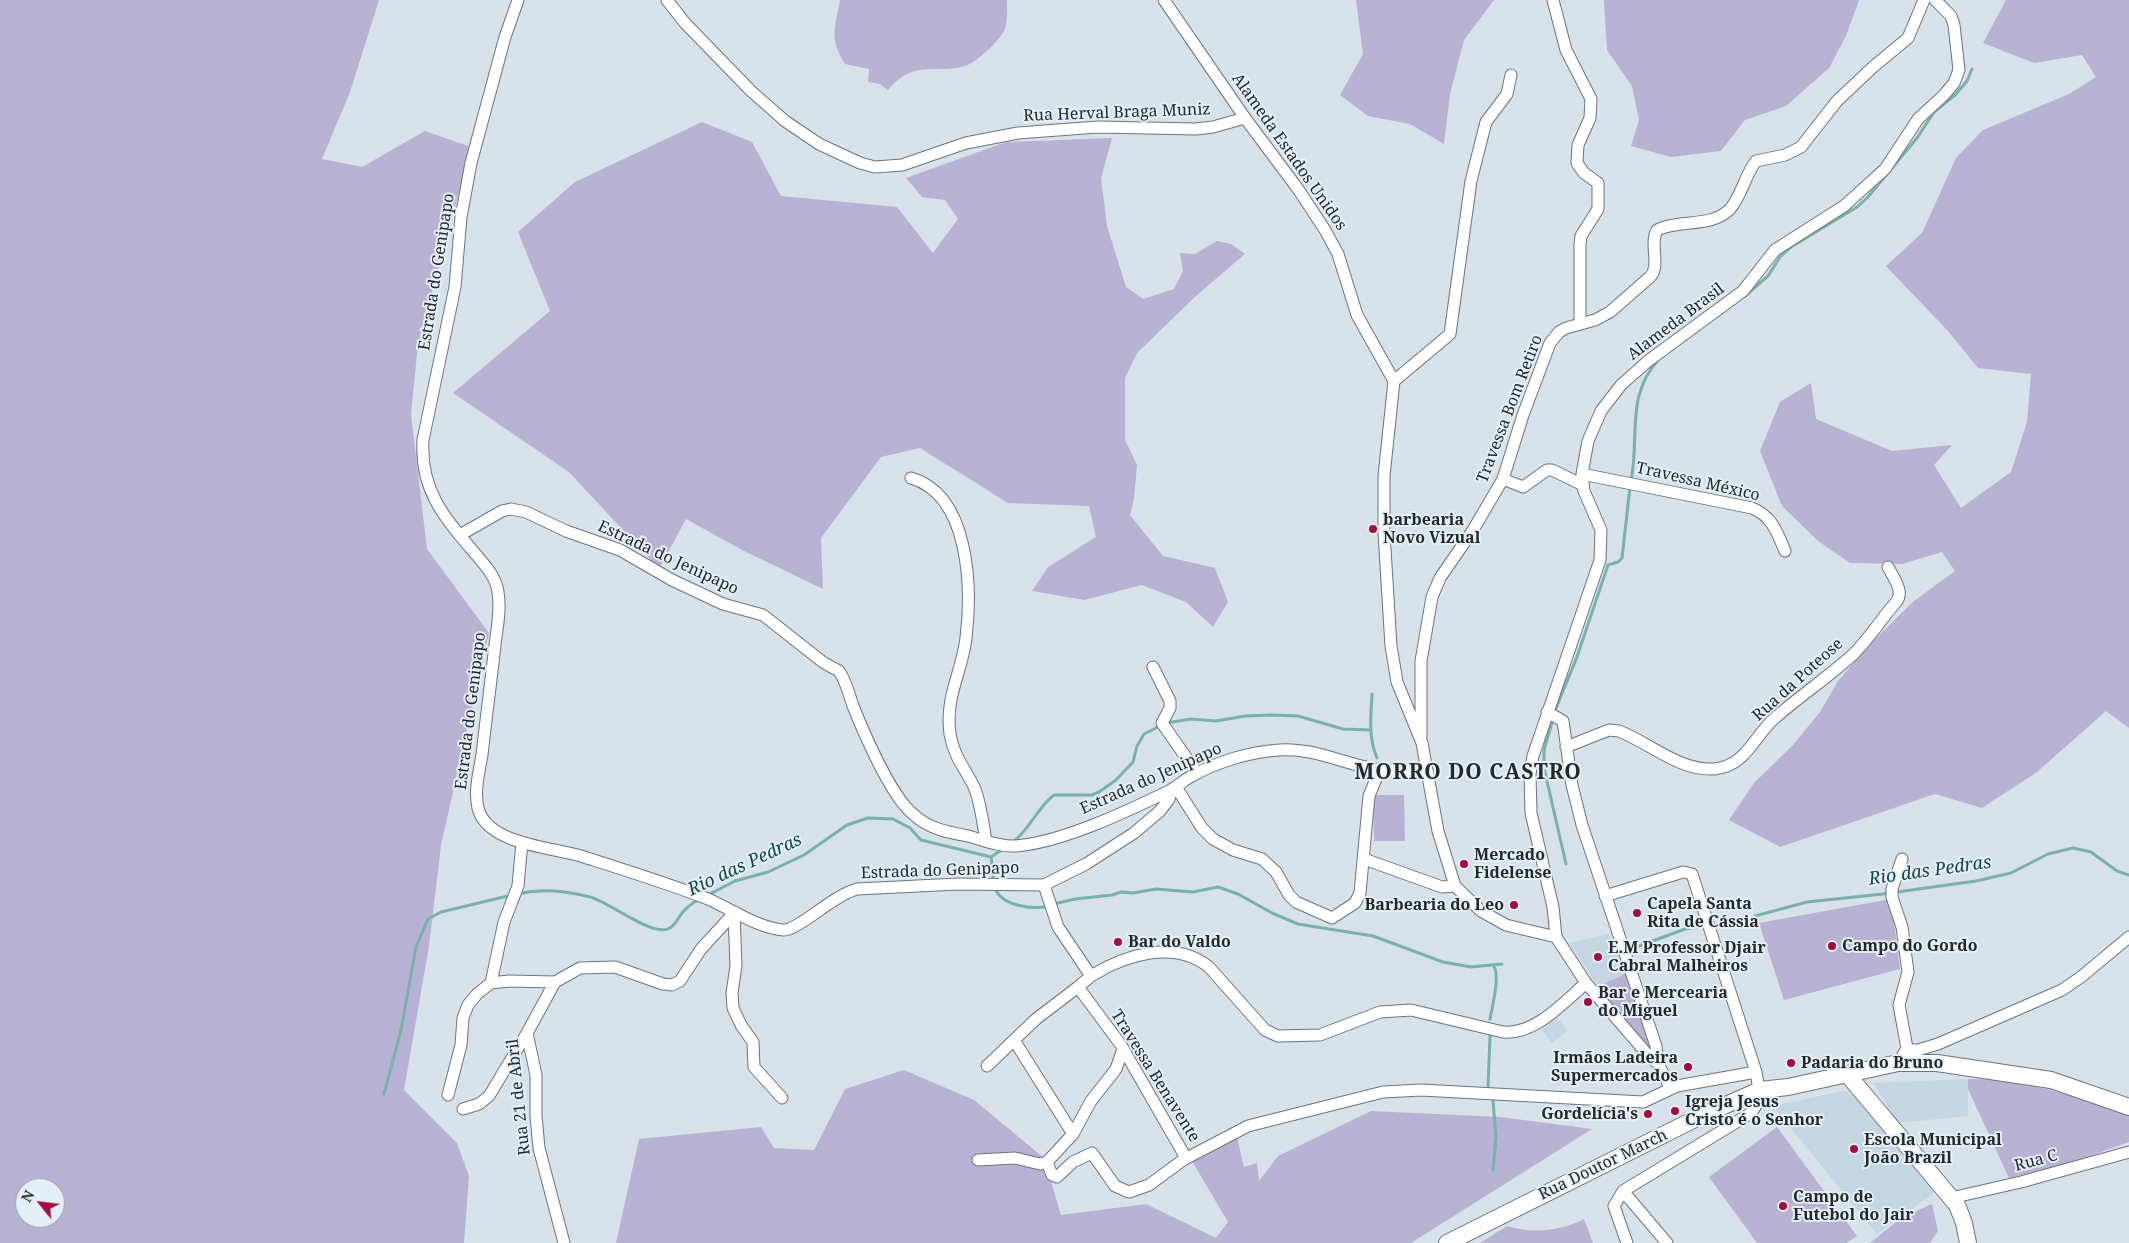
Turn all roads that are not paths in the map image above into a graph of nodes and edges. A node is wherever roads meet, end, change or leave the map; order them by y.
1 (518, 0) edge
2 (667, 0) edge
3 (1164, 0) edge
4 (1554, 0) edge
5 (1924, 0) edge
6 (1935, 0) edge
7 (1511, 75) dead end
8 (1245, 118) junction
9 (1580, 324) junction
10 (1394, 381) junction
11 (911, 478) dead end
12 (1503, 479) junction
13 (1582, 479) junction
14 (460, 535) junction
15 (1785, 551) dead end
16 (1888, 567) dead end
17 (1153, 667) dead end
18 (1546, 712) junction
19 (1422, 743) junction
20 (1566, 747) junction
21 (1380, 769) junction
22 (1197, 773) junction
23 (1428, 773) junction
24 (1174, 788) junction
25 (986, 841) junction
26 (522, 842) junction
27 (1364, 859) junction
28 (1902, 859) dead end
29 (1044, 885) junction
30 (1454, 886) junction
31 (1605, 896) junction
32 (735, 913) junction
33 (1556, 937) junction
34 (2129, 937) edge
35 (1090, 976) junction
36 (555, 982) junction
37 (491, 983) junction
38 (1586, 983) junction
39 (1078, 987) junction
40 (526, 1033) junction
41 (1014, 1040) junction
42 (1123, 1049) junction
43 (1652, 1051) junction
44 (1902, 1056) junction
45 (987, 1066) dead end
46 (1756, 1072) junction
47 (1847, 1074) junction
48 (1671, 1088) junction
49 (1760, 1090) junction
50 (448, 1094) dead end
51 (782, 1098) dead end
52 (2129, 1107) edge
53 (463, 1109) dead end
54 (1073, 1134) junction
55 (2129, 1152) edge
56 (1186, 1158) junction
57 (978, 1160) dead end
58 (1047, 1162) junction
59 (1623, 1190) junction
60 (1951, 1198) junction
61 (564, 1243) edge
62 (1447, 1243) edge
63 (1627, 1243) edge
64 (1667, 1243) edge
65 (1968, 1243) edge

1 - 14 street, Estrada do Genipapo
2 - 8 street, Rua Herval Braga Muniz
3 - 8 street, Alameda Estados Unidos
4 - 9 street
5 - 9 street, Travessa Bom Retiro
6 - 13 street, Alameda Brasil
7 - 10 street
8 - 10 street, Alameda Estados Unidos
9 - 12 street, Travessa Bom Retiro
10 - 19 street
11 - 25 street
12 - 13 street, Travessa México
12 - 19 street, Travessa Bom Retiro
13 - 15 street, Travessa México
13 - 18 street
14 - 25 street, Estrada do Jenipapo
14 - 26 street, Estrada do Genipapo
16 - 20 street, Rua da Poteose
17 - 22 street
18 - 20 street
18 - 33 street
19 - 23 street
20 - 31 street
21 - 22 street, Estrada do Jenipapo
21 - 23 street, Estrada do Jenipapo
21 - 27 street
22 - 24 street, Estrada do Jenipapo
23 - 30 street
24 - 25 street, Estrada do Jenipapo
24 - 27 street
24 - 29 street, Estrada do Genipapo
26 - 32 street, Estrada do Genipapo
26 - 37 street
27 - 30 street
28 - 44 street
29 - 32 street, Estrada do Genipapo
29 - 35 street
30 - 33 street
31 - 43 street
31 - 46 street
32 - 36 street
32 - 51 street
33 - 38 street
34 - 44 street
35 - 38 street
35 - 39 street
36 - 37 street
36 - 40 street, Rua 21 de Abril
37 - 50 street
38 - 43 street
39 - 41 street
39 - 42 street, Travessa Benavente
40 - 53 street
40 - 61 street, Rua 21 de Abril
41 - 45 street
41 - 54 street
42 - 54 street
42 - 56 street, Travessa Benavente
43 - 48 street
44 - 47 main road, Rua Doutor March
44 - 52 main road, Rua Doutor March
46 - 48 street
46 - 49 street
47 - 49 main road, Rua Doutor March
47 - 60 main road
48 - 56 street
49 - 59 street
49 - 62 main road, Rua Doutor March
54 - 58 street
55 - 60 street, Rua C
56 - 58 street
57 - 58 street
59 - 63 street
59 - 64 street
60 - 65 main road

